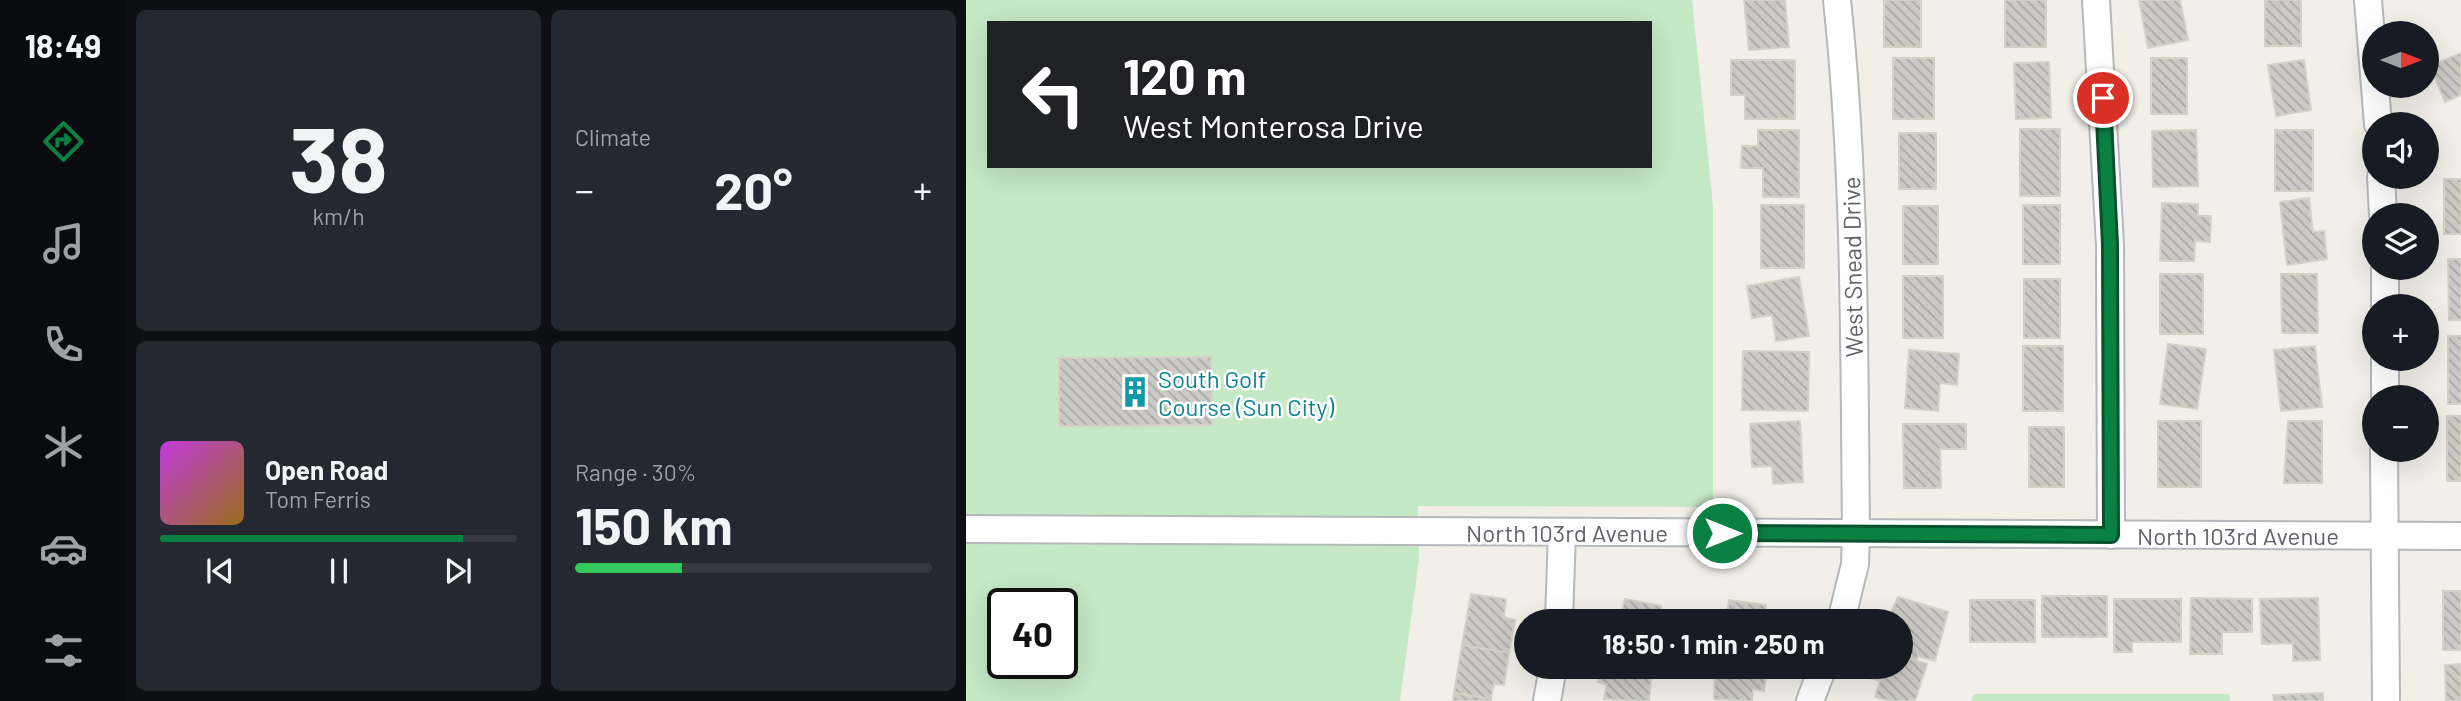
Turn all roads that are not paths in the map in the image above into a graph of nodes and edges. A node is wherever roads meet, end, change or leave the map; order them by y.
1 (1837, 0) edge
2 (2096, 0) edge
3 (2368, 0) edge
4 (2377, 112) edge
5 (2385, 462) edge
6 (966, 529) edge
7 (1562, 532) junction
8 (1856, 534) junction
9 (2111, 535) junction
10 (2383, 536) junction
11 (2461, 536) edge
12 (1559, 609) edge
13 (1844, 609) edge
14 (1551, 679) edge
15 (1818, 679) edge
16 (1547, 701) edge
17 (1810, 701) edge
18 (2386, 701) edge

1 - 8 street, West Snead Drive
2 - 9 street
3 - 4 street
5 - 10 street
6 - 7 street, North 103rd Avenue
7 - 8 street, North 103rd Avenue
7 - 12 street
8 - 9 street, North 103rd Avenue
8 - 13 street, West Snead Drive
9 - 10 street, North 103rd Avenue
10 - 11 street, North 103rd Avenue
10 - 18 street
14 - 16 street
15 - 17 street

